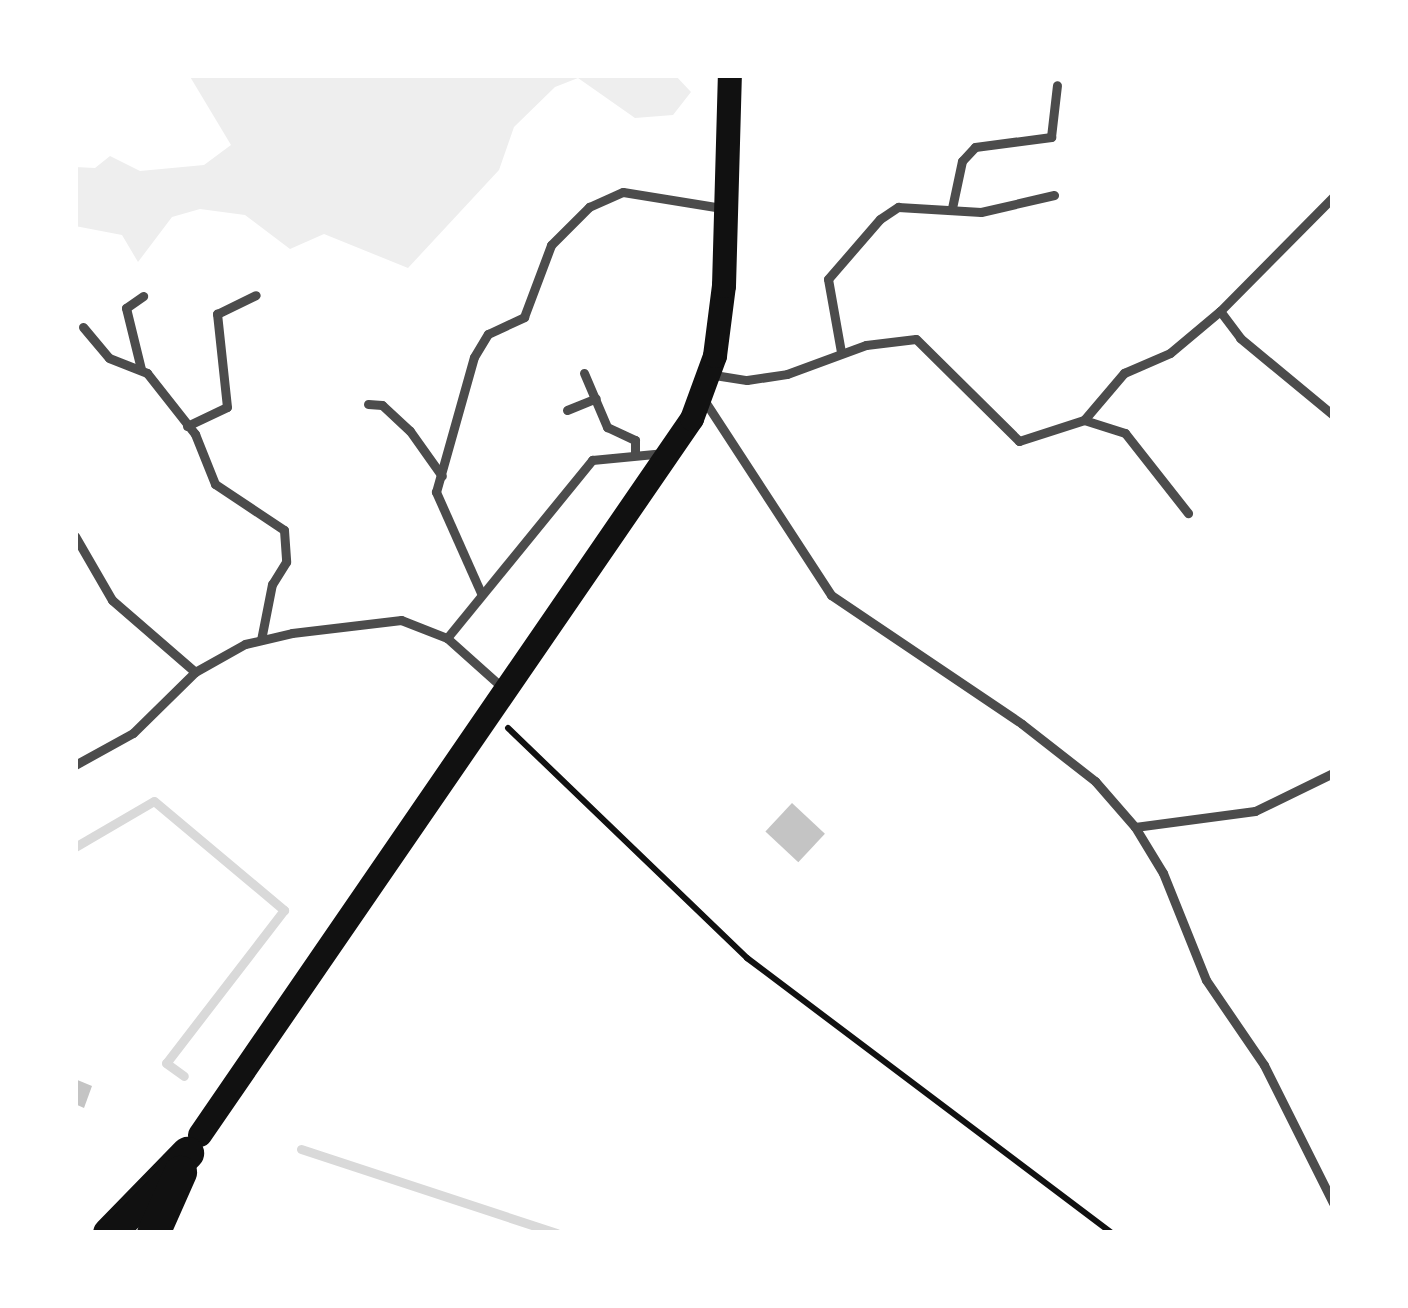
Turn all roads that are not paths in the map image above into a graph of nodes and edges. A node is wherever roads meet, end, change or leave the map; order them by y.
1 (730, 75) edge
2 (1057, 85) dead end
3 (1054, 195) dead end
4 (1333, 197) edge
5 (952, 208) junction
6 (729, 209) junction
7 (256, 295) dead end
8 (143, 296) dead end
9 (1220, 311) junction
10 (83, 327) dead end
11 (841, 352) junction
12 (141, 369) junction
13 (584, 373) dead end
14 (704, 385) junction
15 (596, 398) junction
16 (368, 404) dead end
17 (567, 410) dead end
18 (1333, 415) edge
19 (1084, 420) junction
20 (187, 426) junction
21 (670, 452) junction
22 (635, 455) junction
23 (442, 476) junction
24 (1188, 513) dead end
25 (75, 536) edge
26 (481, 593) junction
27 (447, 638) junction
28 (261, 640) junction
29 (195, 672) junction
30 (500, 703) junction
31 (75, 765) edge
32 (1333, 773) edge
33 (1135, 827) junction
34 (194, 1144) junction
35 (1333, 1203) edge
36 (109, 1233) edge
37 (142, 1233) edge
38 (153, 1233) edge

1 - 6 main road
2 - 5 lane
3 - 5 lane
4 - 9 lane
5 - 11 lane
6 - 14 main road
6 - 23 lane
7 - 20 lane
8 - 12 lane
9 - 18 lane
9 - 19 lane
10 - 12 lane
11 - 14 lane
11 - 19 lane
12 - 20 lane
13 - 15 lane
14 - 21 main road
14 - 33 lane
15 - 17 lane
15 - 22 lane
16 - 23 lane
19 - 24 lane
20 - 28 lane
21 - 22 lane
21 - 30 main road
22 - 26 lane
23 - 26 lane
25 - 29 lane
26 - 27 lane
27 - 28 lane
27 - 30 lane
28 - 29 lane
29 - 31 lane
30 - 34 main road
32 - 33 lane
33 - 35 lane
34 - 36 highway
34 - 37 main road
34 - 38 highway

